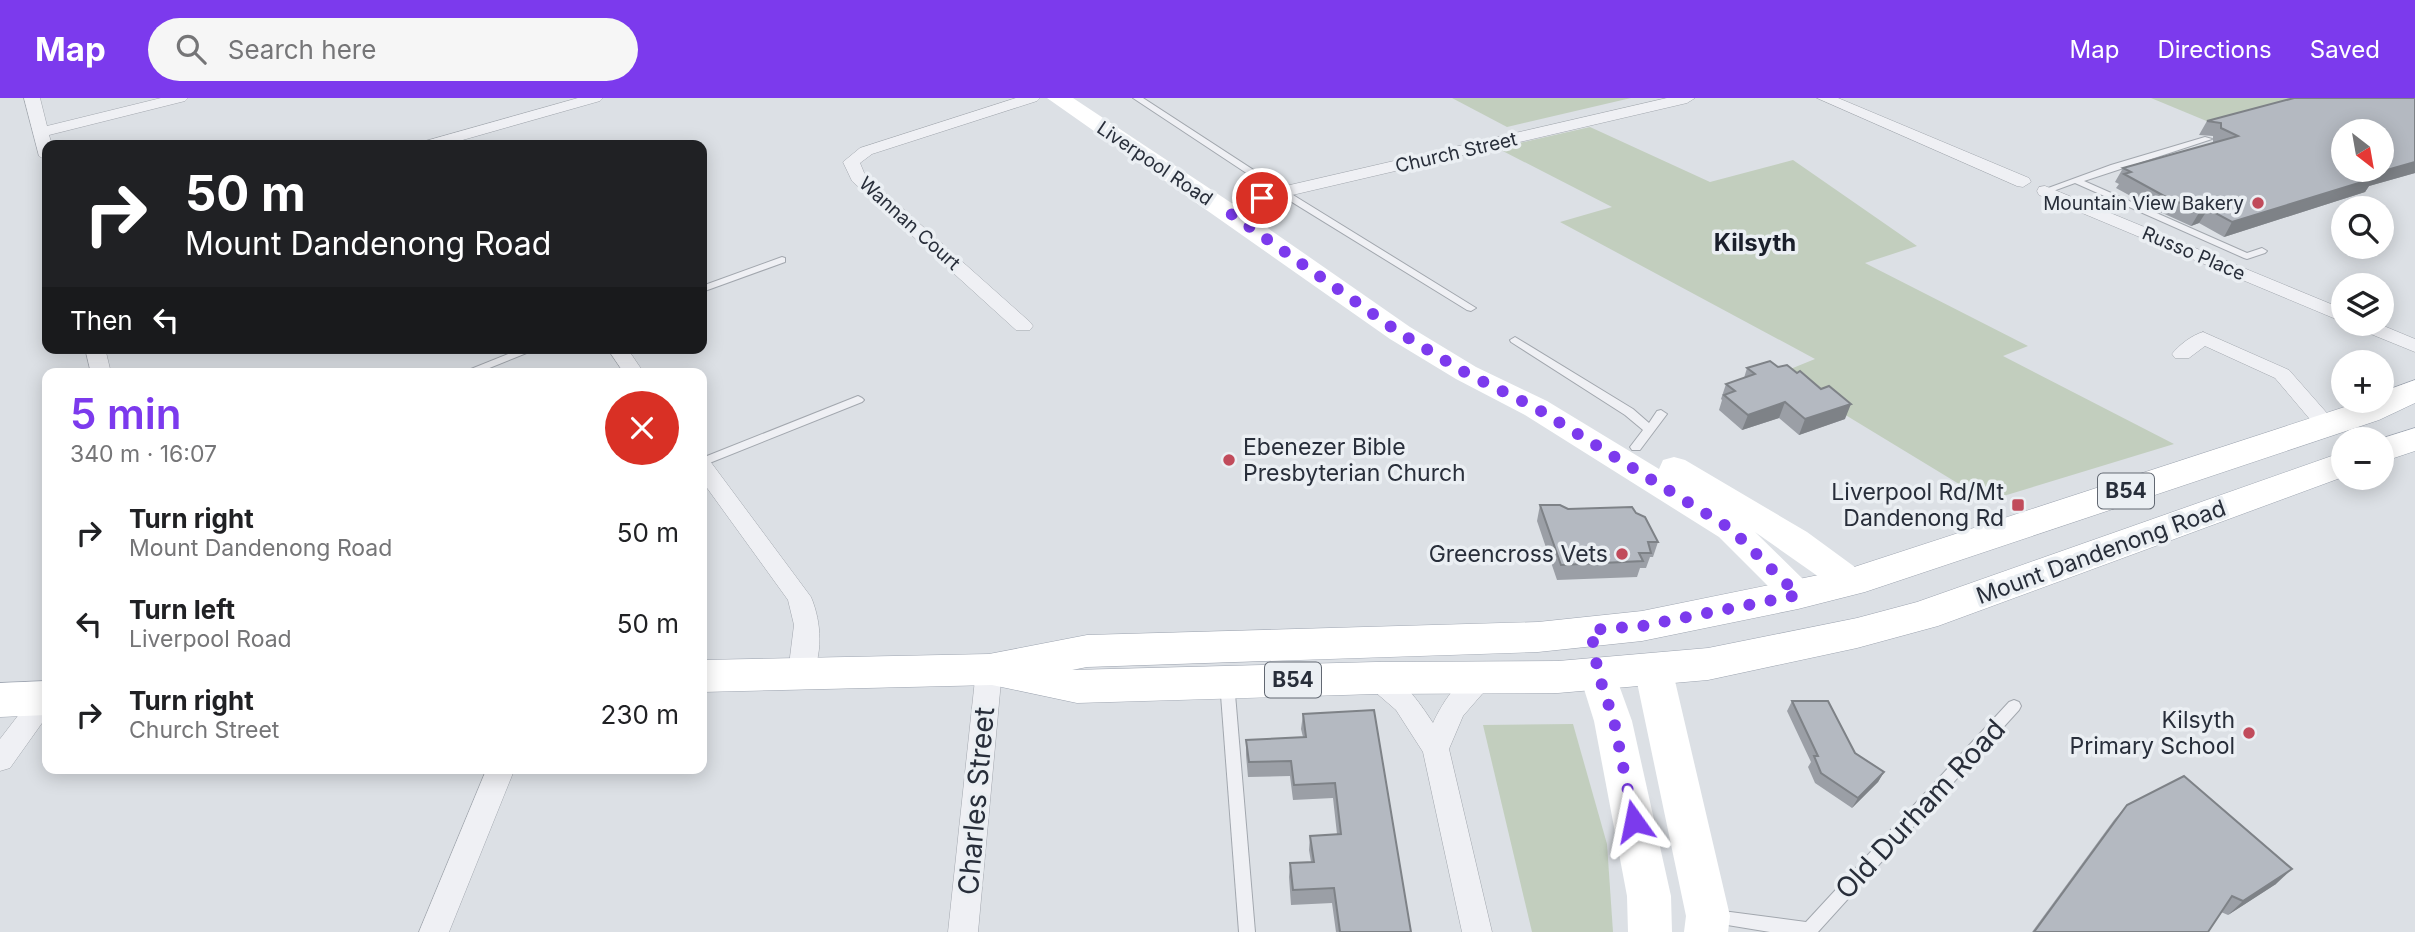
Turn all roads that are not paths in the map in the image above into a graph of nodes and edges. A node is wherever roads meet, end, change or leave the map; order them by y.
1 (33, 98) edge
2 (180, 98) edge
3 (595, 98) edge
4 (1032, 98) edge
5 (1058, 98) edge
6 (1137, 98) edge
7 (1687, 98) edge
8 (1825, 98) edge
9 (41, 132) junction
10 (2208, 139) edge
11 (43, 140) edge
12 (466, 140) edge
13 (2075, 180) junction
14 (2023, 182) dead end
15 (2045, 191) joint
16 (2122, 191) edge
17 (1283, 192) junction
18 (2110, 194) junction
19 (1227, 211) junction
20 (2262, 251) dead end
21 (782, 260) dead end
22 (707, 287) edge
23 (1471, 308) dead end
24 (2331, 311) edge
25 (1023, 326) dead end
26 (2391, 336) edge
27 (1515, 340) dead end
28 (2415, 346) edge
29 (518, 354) edge
30 (2182, 354) dead end
31 (480, 368) edge
32 (2410, 397) edge
33 (858, 400) dead end
34 (1536, 408) junction
35 (1661, 414) dead end
36 (2326, 425) junction
37 (1643, 438) junction
38 (2415, 439) edge
39 (2394, 446) edge
40 (707, 462) edge
41 (2331, 468) edge
42 (707, 471) edge
43 (1851, 582) junction
44 (1798, 595) junction
45 (1642, 626) junction
46 (1591, 630) junction
47 (1857, 633) junction
48 (1653, 668) junction
49 (989, 670) junction
50 (801, 673) junction
51 (1598, 673) junction
52 (707, 676) edge
53 (1376, 678) junction
54 (1483, 678) junction
55 (1227, 682) junction
56 (42, 698) edge
57 (0, 700) edge
58 (42, 705) edge
59 (2014, 706) dead end
60 (1436, 749) junction
61 (0, 761) edge
62 (499, 774) edge
63 (1707, 924) edge
64 (434, 932) edge
65 (964, 932) edge
66 (1247, 932) edge
67 (1477, 932) edge
68 (1650, 932) edge

1 - 9 street
2 - 9 street
3 - 12 street
4 - 25 street, Wannan Court
5 - 19 main road, Liverpool Road
6 - 17 lane
7 - 17 street, Church Street
8 - 14 street
9 - 11 street
10 - 13 lane
13 - 15 lane
13 - 18 lane
15 - 24 street, Russo Place
16 - 18 lane
17 - 19 street, Church Street
17 - 23 lane
18 - 20 lane
19 - 34 main road, Liverpool Road
21 - 22 lane
26 - 28 street
27 - 37 lane
29 - 31 lane
30 - 36 street
32 - 36 main road, Mount Dandenong Road / B54
33 - 40 lane
34 - 37 main road, Liverpool Road
34 - 44 main road, Liverpool Road
35 - 37 lane
36 - 43 main road, Mount Dandenong Road / B54
37 - 43 main road, Liverpool Road
38 - 39 main road
41 - 47 main road, Mount Dandenong Road / B54
42 - 50 street
43 - 44 main road, Mount Dandenong Road / B54
43 - 47 main road
44 - 45 main road, Mount Dandenong Road / B54
44 - 47 main road
45 - 46 main road, Mount Dandenong Road / B54
45 - 48 main road
46 - 49 main road, Mount Dandenong Road / B54
46 - 51 main road
47 - 48 main road, Mount Dandenong Road / B54
48 - 51 main road, Mount Dandenong Road / B54
48 - 63 main road
49 - 50 main road, Mount Dandenong Road / B54
49 - 55 main road, Mount Dandenong Road / B54
49 - 65 street, Charles Street
50 - 52 main road, Mount Dandenong Road / B54
51 - 54 main road, Mount Dandenong Road / B54
51 - 68 main road
53 - 54 main road, Mount Dandenong Road / B54
53 - 55 main road, Mount Dandenong Road / B54
53 - 60 street
54 - 60 street
55 - 66 lane
56 - 57 main road
58 - 61 street
59 - 63 lane, Old Durham Road
60 - 67 street
62 - 64 street

